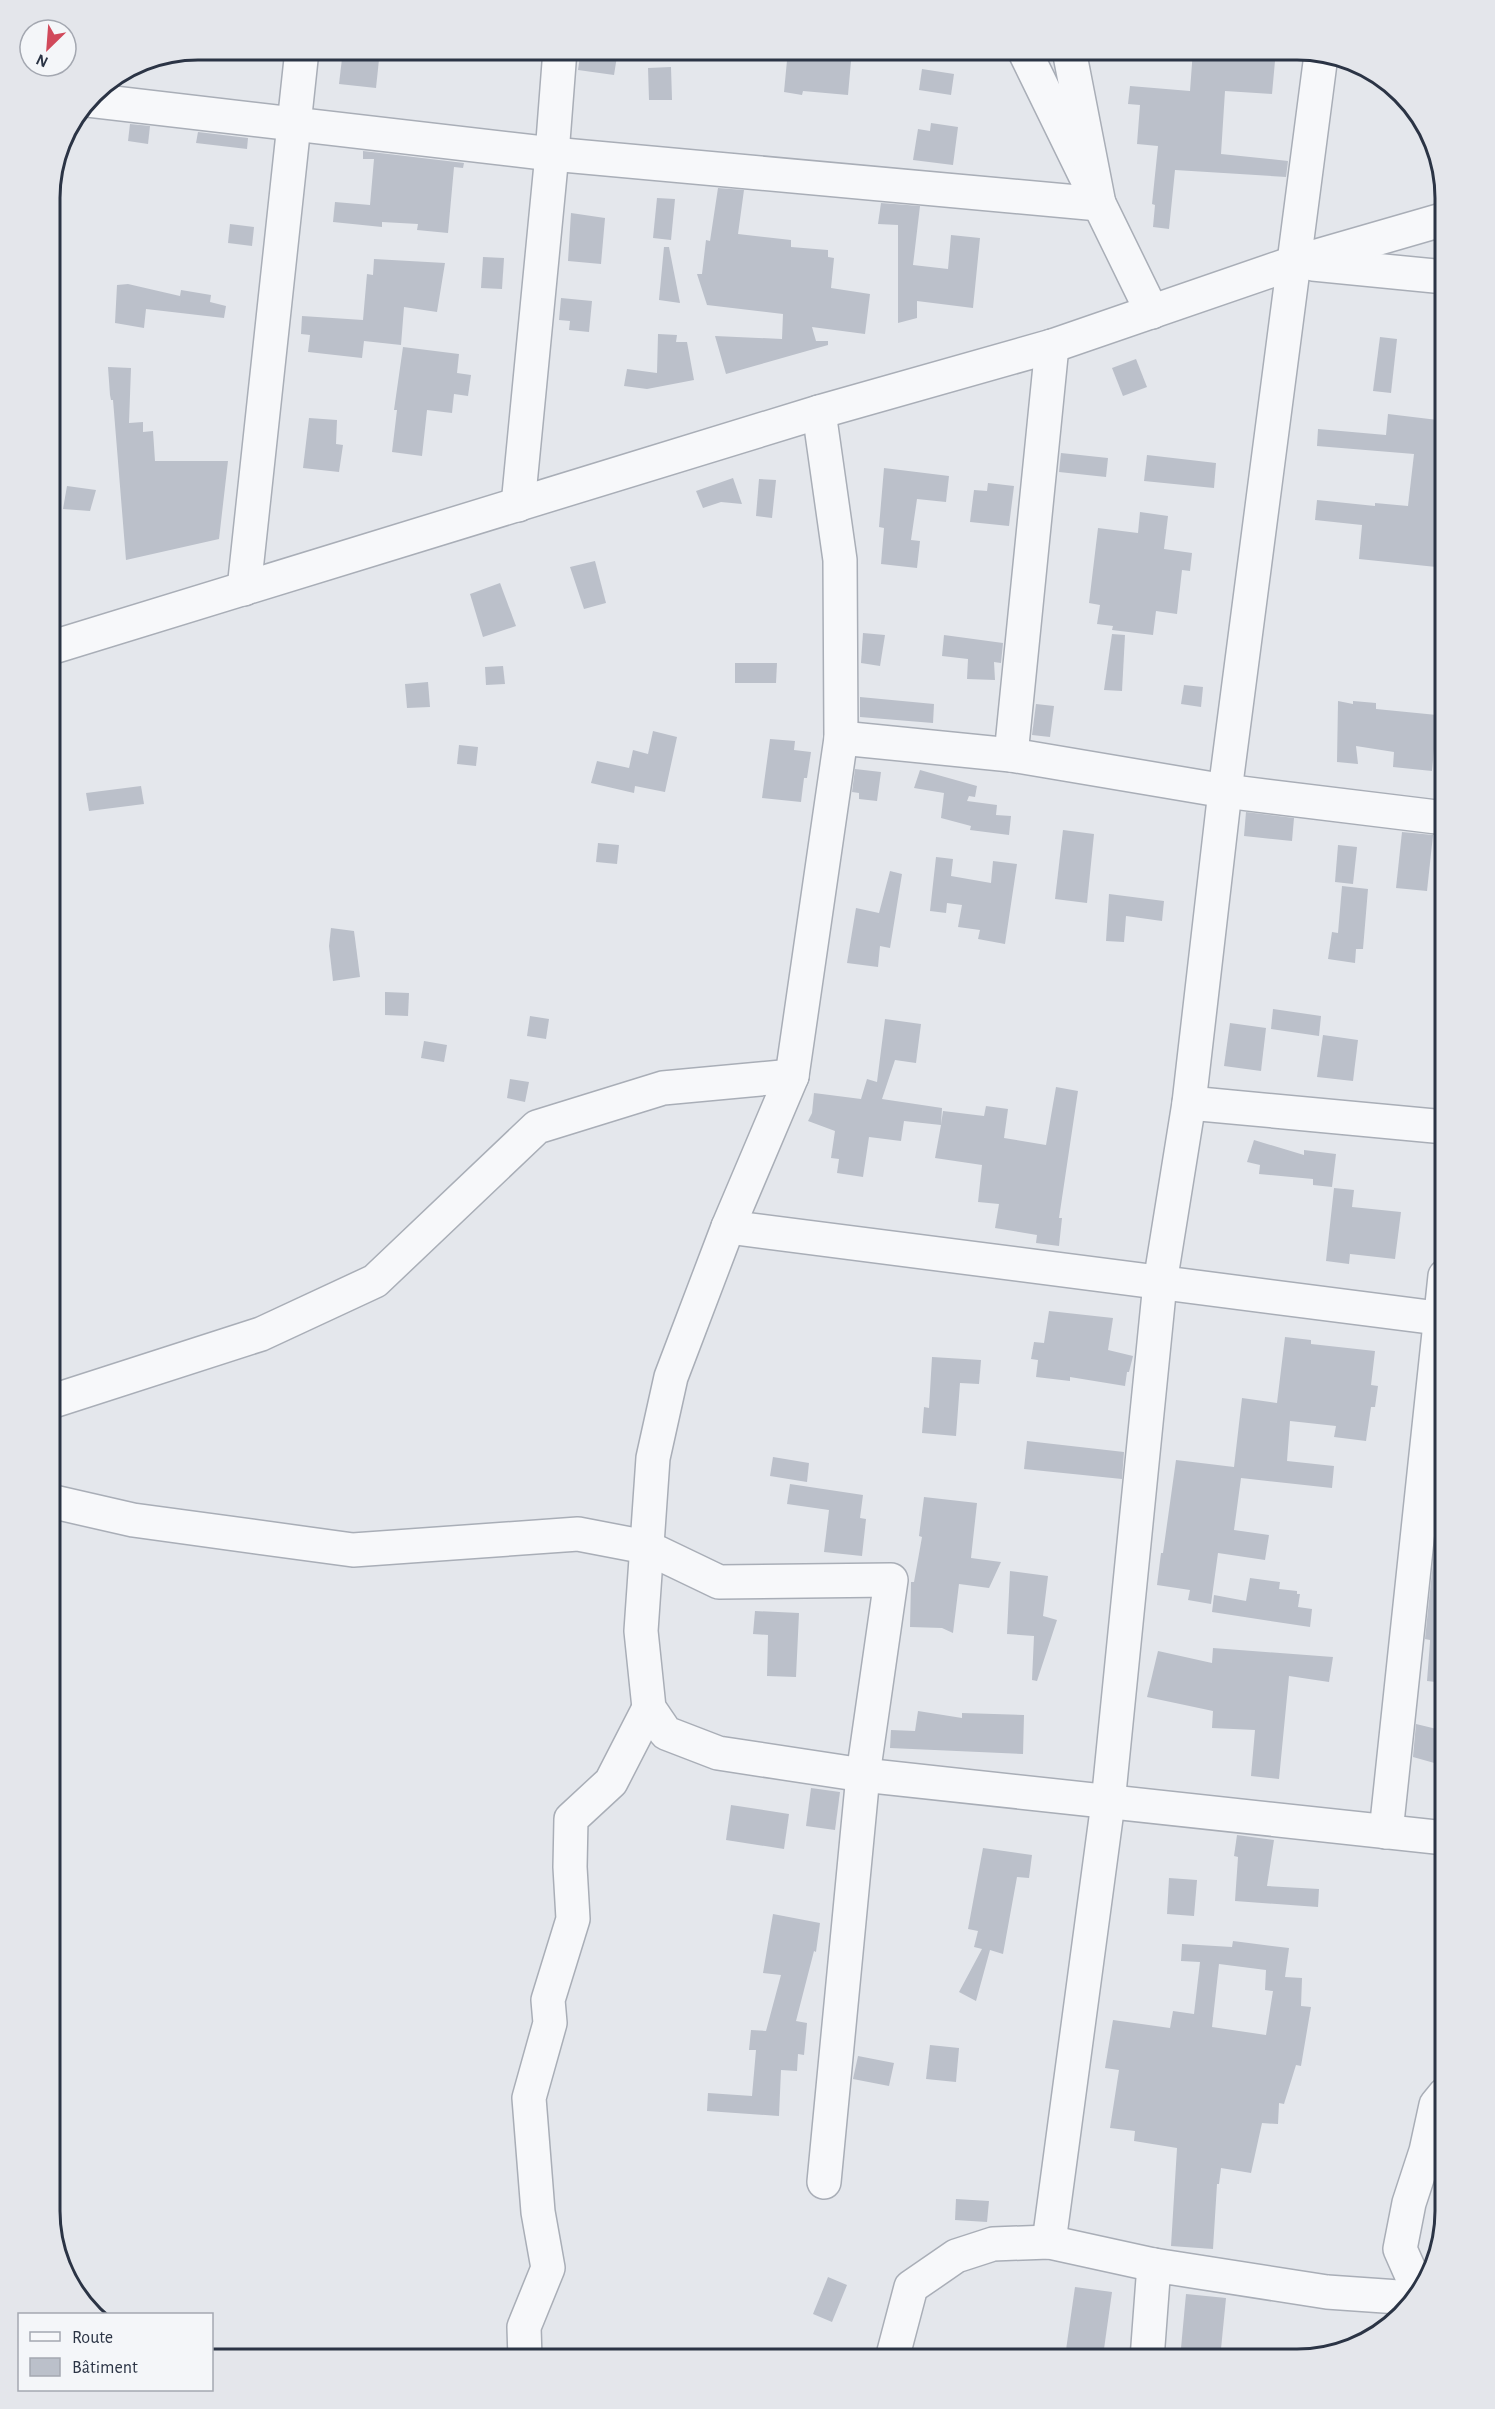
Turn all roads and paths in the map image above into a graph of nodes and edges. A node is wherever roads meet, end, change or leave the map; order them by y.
1 (301, 60) edge
2 (559, 60) edge
3 (1029, 60) edge
4 (1071, 60) edge
5 (1321, 63) edge
6 (100, 101) edge
7 (295, 124) junction
8 (552, 154) junction
9 (1100, 204) junction
10 (1435, 222) edge
11 (1296, 262) junction
12 (1435, 277) edge
13 (1152, 312) junction
14 (1052, 346) junction
15 (819, 412) junction
16 (518, 505) junction
17 (244, 589) junction
18 (60, 645) edge
19 (841, 738) junction
20 (1011, 755) junction
21 (1225, 791) junction
22 (1435, 817) edge
23 (792, 1076) junction
24 (1189, 1103) junction
25 (1435, 1127) edge
26 (728, 1227) junction
27 (1160, 1283) junction
28 (1435, 1318) edge
29 (1435, 1391) edge
30 (60, 1399) edge
31 (60, 1502) edge
32 (646, 1547) junction
33 (649, 1708) junction
34 (863, 1775) junction
35 (1108, 1803) junction
36 (1386, 1832) junction
37 (1435, 1837) edge
38 (1435, 2110) edge
39 (824, 2182) dead end
40 (1049, 2242) junction
41 (1154, 2265) junction
42 (1415, 2283) edge
43 (1405, 2297) edge
44 (525, 2349) edge
45 (895, 2349) edge
46 (1148, 2349) edge

1 - 7 street
2 - 8 street
3 - 9 street
4 - 9 street
5 - 11 street
6 - 7 street
7 - 8 street
7 - 17 street
8 - 9 street
8 - 16 street
9 - 13 street
10 - 11 street
11 - 12 street
11 - 13 street
11 - 21 street
13 - 14 street
14 - 15 street
14 - 20 street
15 - 16 street
15 - 19 street
16 - 17 street
17 - 18 street
19 - 20 street
19 - 23 street
20 - 21 street
21 - 22 street
21 - 24 street
23 - 26 street
23 - 30 street
24 - 25 street
24 - 27 street
26 - 27 street
26 - 32 street
27 - 28 street
27 - 35 street
29 - 36 street
31 - 32 street
32 - 33 street
32 - 34 street
33 - 34 street
33 - 44 street
34 - 35 street
34 - 39 street
35 - 36 street
35 - 40 street
36 - 37 street
38 - 42 street
40 - 41 street
40 - 45 street
41 - 43 street
41 - 46 street

